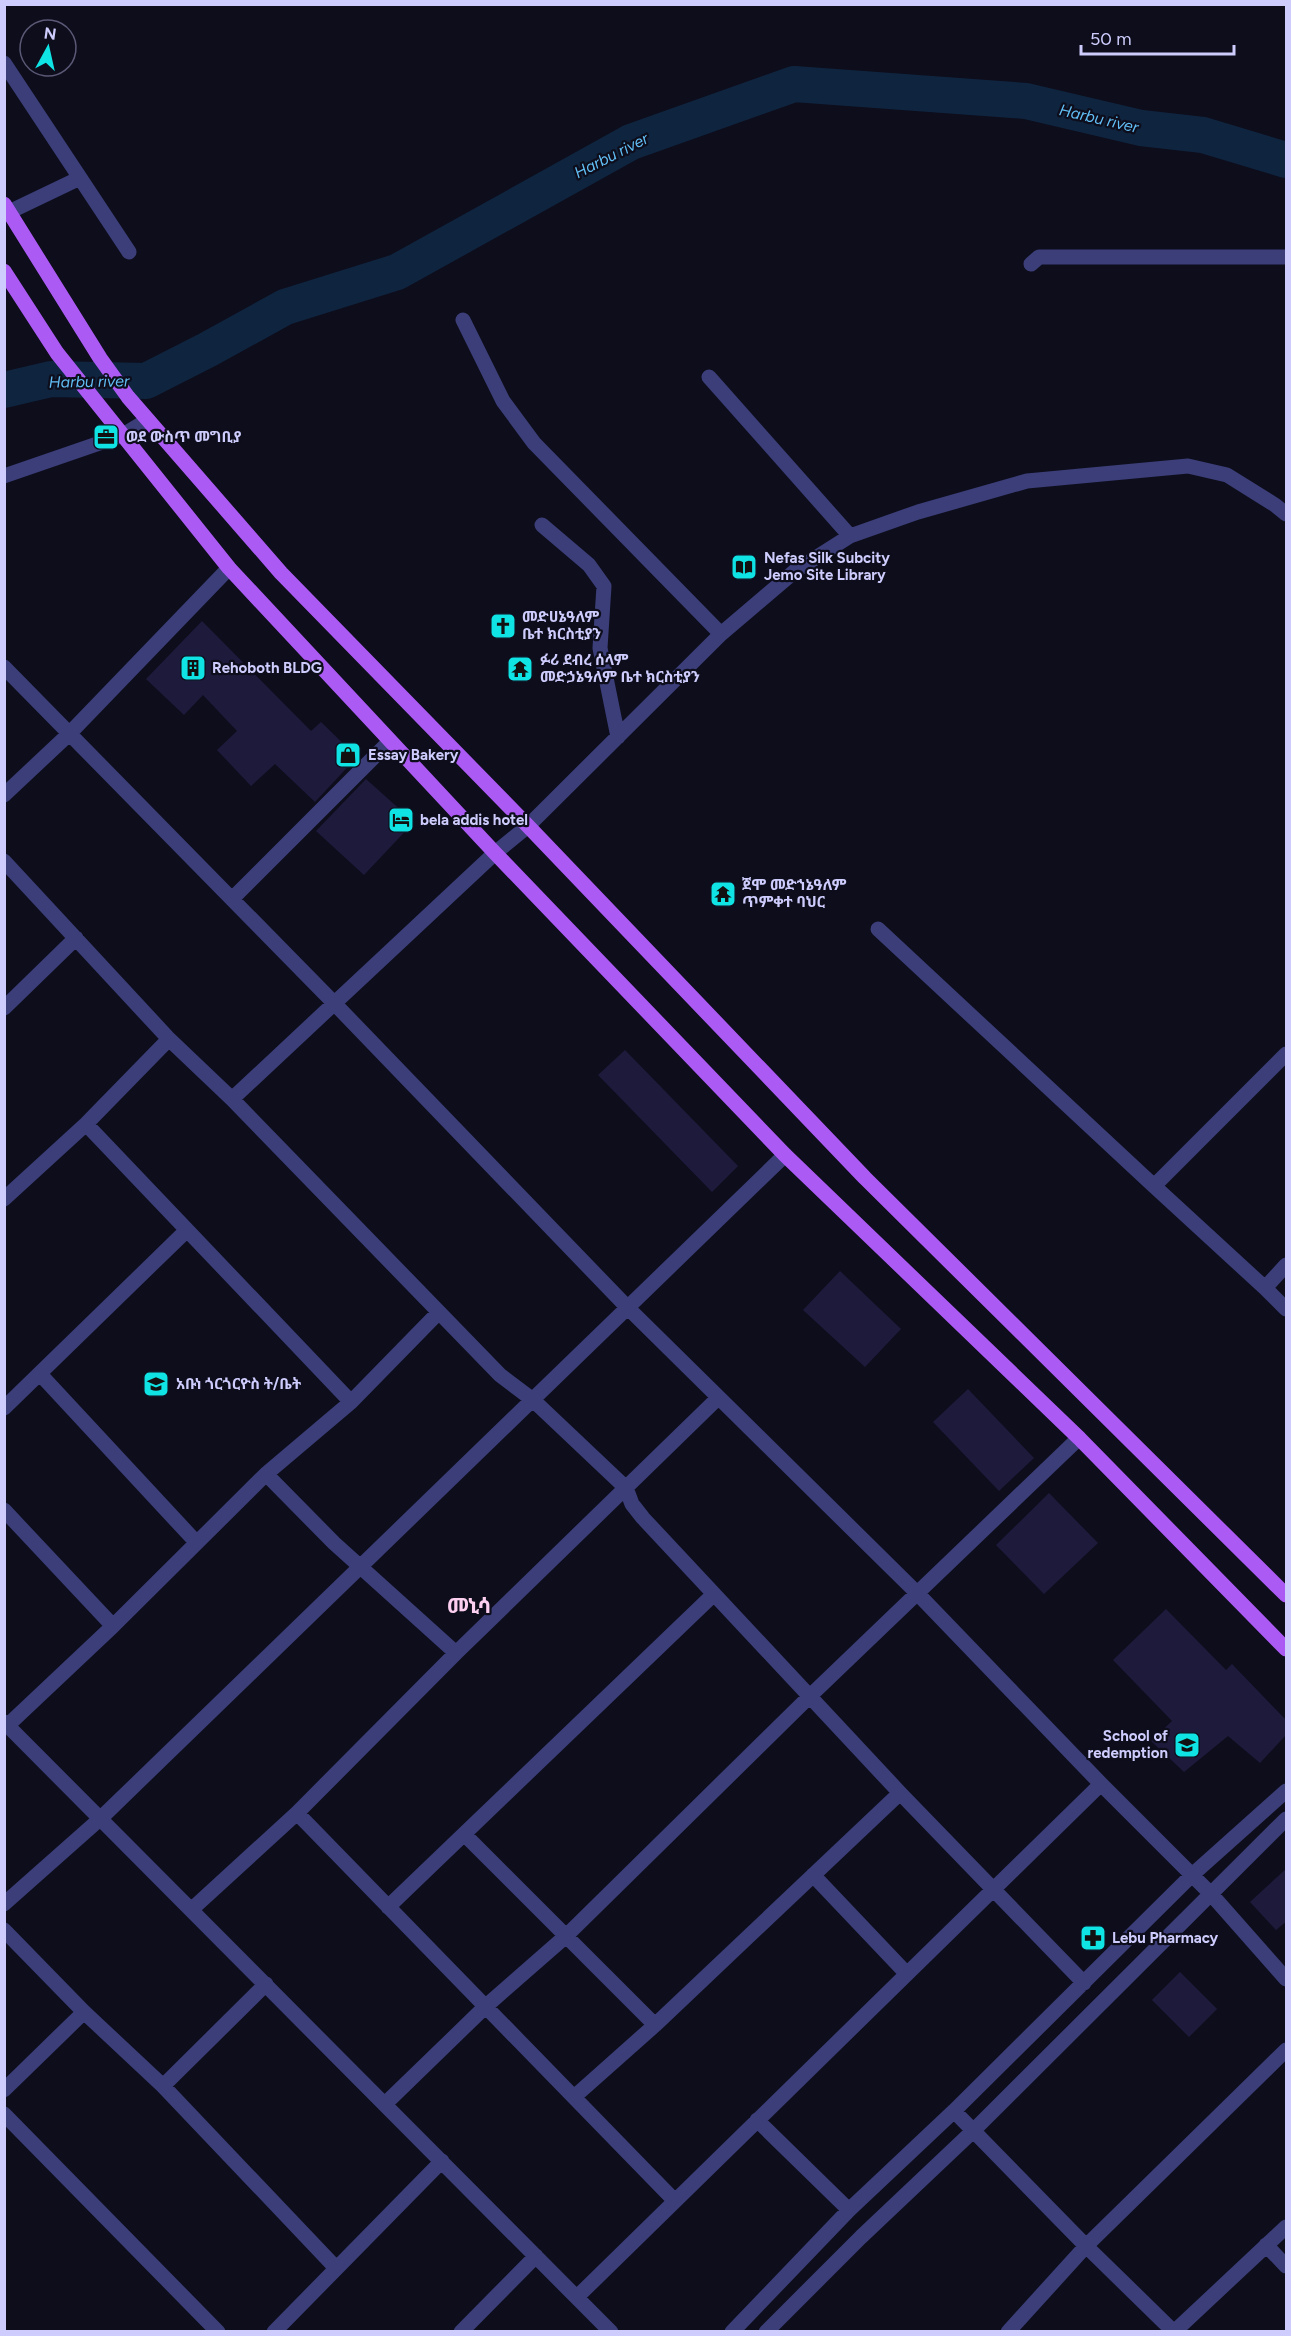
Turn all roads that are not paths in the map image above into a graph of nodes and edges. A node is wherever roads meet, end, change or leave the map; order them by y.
1 (4, 63) edge
2 (80, 178) junction
3 (7, 208) edge
4 (129, 252) dead end
5 (1287, 257) edge
6 (1031, 264) dead end
7 (4, 271) edge
8 (463, 320) dead end
9 (709, 377) dead end
10 (148, 420) junction
11 (123, 435) junction
12 (4, 476) edge
13 (1287, 514) edge
14 (542, 525) dead end
15 (850, 536) junction
16 (229, 568) junction
17 (721, 634) junction
18 (4, 667) edge
19 (69, 734) junction
20 (618, 737) junction
21 (390, 741) junction
22 (4, 795) edge
23 (528, 826) junction
24 (495, 854) junction
25 (4, 861) edge
26 (231, 899) junction
27 (878, 929) dead end
28 (76, 938) junction
29 (334, 1003) junction
30 (4, 1008) edge
31 (169, 1039) junction
32 (1287, 1054) edge
33 (232, 1099) junction
34 (86, 1124) junction
35 (785, 1155) junction
36 (1154, 1186) junction
37 (5, 1197) edge
38 (186, 1231) junction
39 (1287, 1265) edge
40 (1265, 1288) junction
41 (628, 1308) junction
42 (1287, 1310) edge
43 (439, 1312) junction
44 (40, 1374) junction
45 (718, 1398) junction
46 (533, 1400) junction
47 (351, 1402) junction
48 (4, 1408) edge
49 (1079, 1438) junction
50 (266, 1474) junction
51 (626, 1488) junction
52 (4, 1510) edge
53 (196, 1542) junction
54 (360, 1566) junction
55 (917, 1593) junction
56 (714, 1594) junction
57 (1287, 1595) edge
58 (113, 1626) junction
59 (1287, 1649) edge
60 (456, 1653) junction
61 (810, 1696) junction
62 (6, 1723) edge
63 (1101, 1784) junction
64 (1287, 1791) edge
65 (900, 1793) junction
66 (297, 1813) junction
67 (101, 1818) junction
68 (1287, 1819) edge
69 (464, 1834) junction
70 (813, 1875) junction
71 (1192, 1875) junction
72 (994, 1888) junction
73 (1211, 1894) junction
74 (4, 1904) edge
75 (388, 1907) junction
76 (191, 1910) junction
77 (4, 1930) edge
78 (566, 1936) junction
79 (906, 1974) junction
80 (1287, 1979) edge
81 (1084, 1983) junction
82 (266, 1984) junction
83 (485, 2007) junction
84 (84, 2012) junction
85 (655, 2025) junction
86 (1287, 2050) edge
87 (163, 2086) junction
88 (4, 2090) edge
89 (574, 2097) junction
90 (385, 2104) junction
91 (954, 2111) junction
92 (4, 2114) edge
93 (757, 2120) junction
94 (973, 2131) junction
95 (442, 2161) junction
96 (674, 2200) junction
97 (849, 2210) junction
98 (1287, 2227) edge
99 (1266, 2245) junction
100 (1086, 2246) junction
101 (536, 2256) junction
102 (1287, 2266) edge
103 (336, 2268) junction
104 (577, 2297) junction
105 (218, 2331) edge
106 (274, 2331) edge
107 (460, 2331) edge
108 (611, 2331) edge
109 (732, 2331) edge
110 (766, 2331) edge
111 (1008, 2331) edge
112 (1174, 2331) edge

1 - 2 street
2 - 3 street
2 - 4 street
3 - 10 main road
5 - 6 street
7 - 11 main road
8 - 17 street
9 - 15 street
10 - 11 street
10 - 23 main road
11 - 12 street
11 - 16 main road
13 - 15 street
14 - 20 street
15 - 17 street
16 - 19 street
16 - 21 main road
17 - 20 street
18 - 19 street
19 - 22 street
19 - 26 street
20 - 23 street
21 - 24 main road
21 - 26 street
23 - 24 street
23 - 57 main road
24 - 29 street
24 - 35 main road
25 - 28 street
26 - 29 street
27 - 36 street
28 - 30 street
28 - 31 street
29 - 33 street
29 - 41 street
31 - 33 street
31 - 34 street
32 - 36 street
33 - 43 street
34 - 37 street
34 - 38 street
35 - 41 street
35 - 49 main road
36 - 40 street
38 - 44 street
38 - 47 street
39 - 40 street
40 - 42 street
41 - 45 street
41 - 46 street
43 - 46 street
43 - 47 street
44 - 48 street
44 - 53 street
45 - 51 street
45 - 55 street
46 - 51 street
46 - 54 street
47 - 50 street
49 - 55 street
49 - 59 main road
50 - 53 street
50 - 54 street
51 - 56 street
51 - 60 street
52 - 58 street
53 - 58 street
54 - 60 street
54 - 67 street
55 - 61 street
55 - 63 street
56 - 61 street
56 - 69 street
58 - 62 street
60 - 66 street
61 - 65 street
61 - 78 street
62 - 67 street
63 - 71 street
63 - 72 street
64 - 71 street
65 - 70 street
65 - 72 street
66 - 75 street
66 - 76 street
67 - 74 street
67 - 76 street
68 - 73 street
69 - 75 street
69 - 78 street
70 - 79 street
70 - 85 street
71 - 73 street
71 - 81 street
72 - 79 street
72 - 81 street
73 - 80 street
73 - 94 street
75 - 83 street
76 - 82 street
77 - 84 street
78 - 83 street
78 - 85 street
79 - 93 street
81 - 91 street
82 - 87 street
82 - 90 street
83 - 89 street
83 - 90 street
84 - 87 street
84 - 88 street
85 - 89 street
86 - 100 street
87 - 103 street
89 - 96 street
90 - 95 street
91 - 94 street
91 - 97 street
92 - 105 street
93 - 96 street
93 - 97 street
94 - 100 street
94 - 110 street
95 - 101 street
95 - 103 street
96 - 104 street
97 - 109 street
98 - 99 street
99 - 102 street
99 - 112 street
100 - 111 street
100 - 112 street
101 - 104 street
101 - 107 street
103 - 106 street
104 - 108 street

